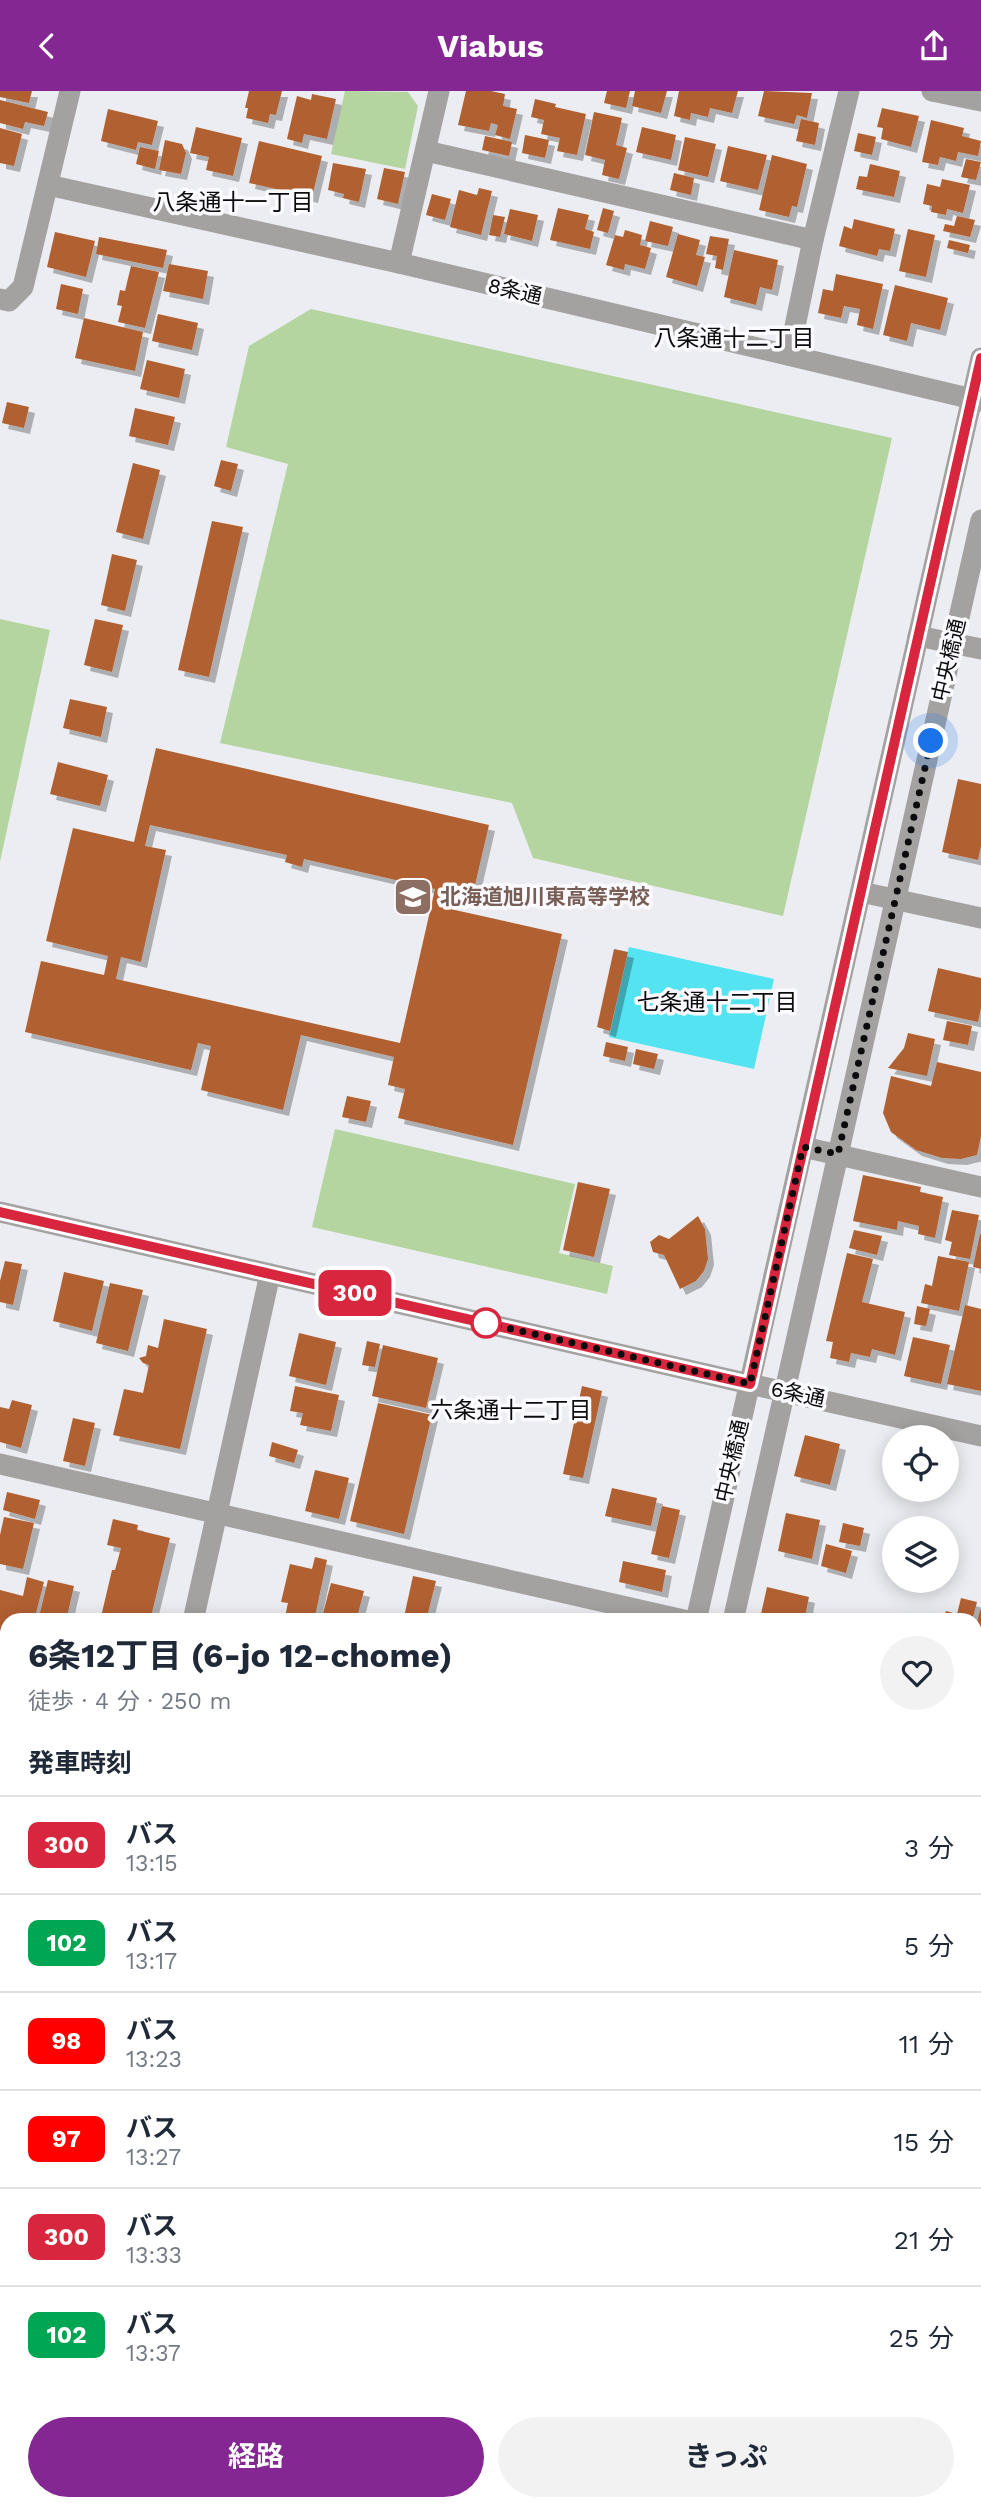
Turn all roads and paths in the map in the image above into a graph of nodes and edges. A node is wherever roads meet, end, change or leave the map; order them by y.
1 (70, 91) edge
2 (439, 91) edge
3 (849, 91) edge
4 (932, 91) edge
5 (981, 101) edge
6 (426, 151) junction
7 (48, 185) junction
8 (813, 240) junction
9 (399, 263) junction
10 (0, 299) edge
11 (789, 355) junction
12 (981, 358) edge
13 (976, 400) edge
14 (981, 520) edge
15 (918, 636) junction
16 (953, 643) junction
17 (981, 649) edge
18 (861, 892) junction
19 (896, 900) junction
20 (981, 918) edge
21 (803, 1147) junction
22 (838, 1154) junction
23 (981, 1187) edge
24 (0, 1212) edge
25 (270, 1274) junction
26 (750, 1384) junction
27 (785, 1392) junction
28 (981, 1436) edge
29 (0, 1464) edge
30 (216, 1513) junction
31 (194, 1613) edge
32 (653, 1613) edge
33 (698, 1613) edge
34 (735, 1613) edge

1 - 7 street
2 - 6 street
3 - 8 street
4 - 5 street
6 - 8 street
6 - 9 street
7 - 9 street, 8条通
7 - 10 street
8 - 11 street
9 - 11 street, 8条通
11 - 13 street, 8条通
12 - 13 street, 中央橋通
13 - 15 street, 中央橋通
14 - 16 street, 中央橋通
15 - 16 street
15 - 18 street, 中央橋通
16 - 17 street
16 - 19 street, 中央橋通
18 - 19 street
18 - 21 street, 中央橋通
19 - 20 street
19 - 22 street, 中央橋通
21 - 22 street
21 - 26 street, 中央橋通
22 - 23 street
22 - 27 street, 中央橋通
24 - 25 street, 6条通
25 - 26 street, 6条通
25 - 30 street
26 - 27 street, 6条通
26 - 33 street, 中央橋通
27 - 28 street, 6条通
27 - 34 street, 中央橋通
29 - 30 street
30 - 31 street
30 - 32 street

